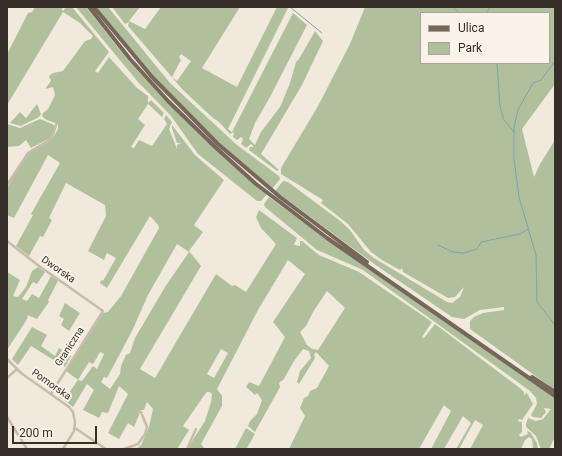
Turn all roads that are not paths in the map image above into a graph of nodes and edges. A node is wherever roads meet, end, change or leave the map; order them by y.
1 (88, 7) edge
2 (94, 7) edge
3 (56, 125) dead end
4 (7, 185) edge
5 (7, 241) edge
6 (102, 310) joint
7 (7, 359) edge
8 (17, 369) junction
9 (7, 378) edge
10 (555, 392) edge
11 (51, 394) junction
12 (555, 396) edge
13 (141, 412) dead end
14 (7, 417) edge
15 (75, 428) junction
16 (196, 429) dead end
17 (27, 449) edge
18 (63, 449) edge
19 (105, 449) edge
20 (124, 449) edge
21 (186, 449) edge

1 - 12 main road
2 - 10 main road
3 - 4 street
5 - 6 street, Dworska
6 - 11 street, Graniczna
7 - 8 street, Pomorska
8 - 9 street
8 - 11 street, Pomorska
11 - 15 street, Pomorska
13 - 20 street
14 - 17 street
15 - 18 street
15 - 19 street
16 - 21 street

